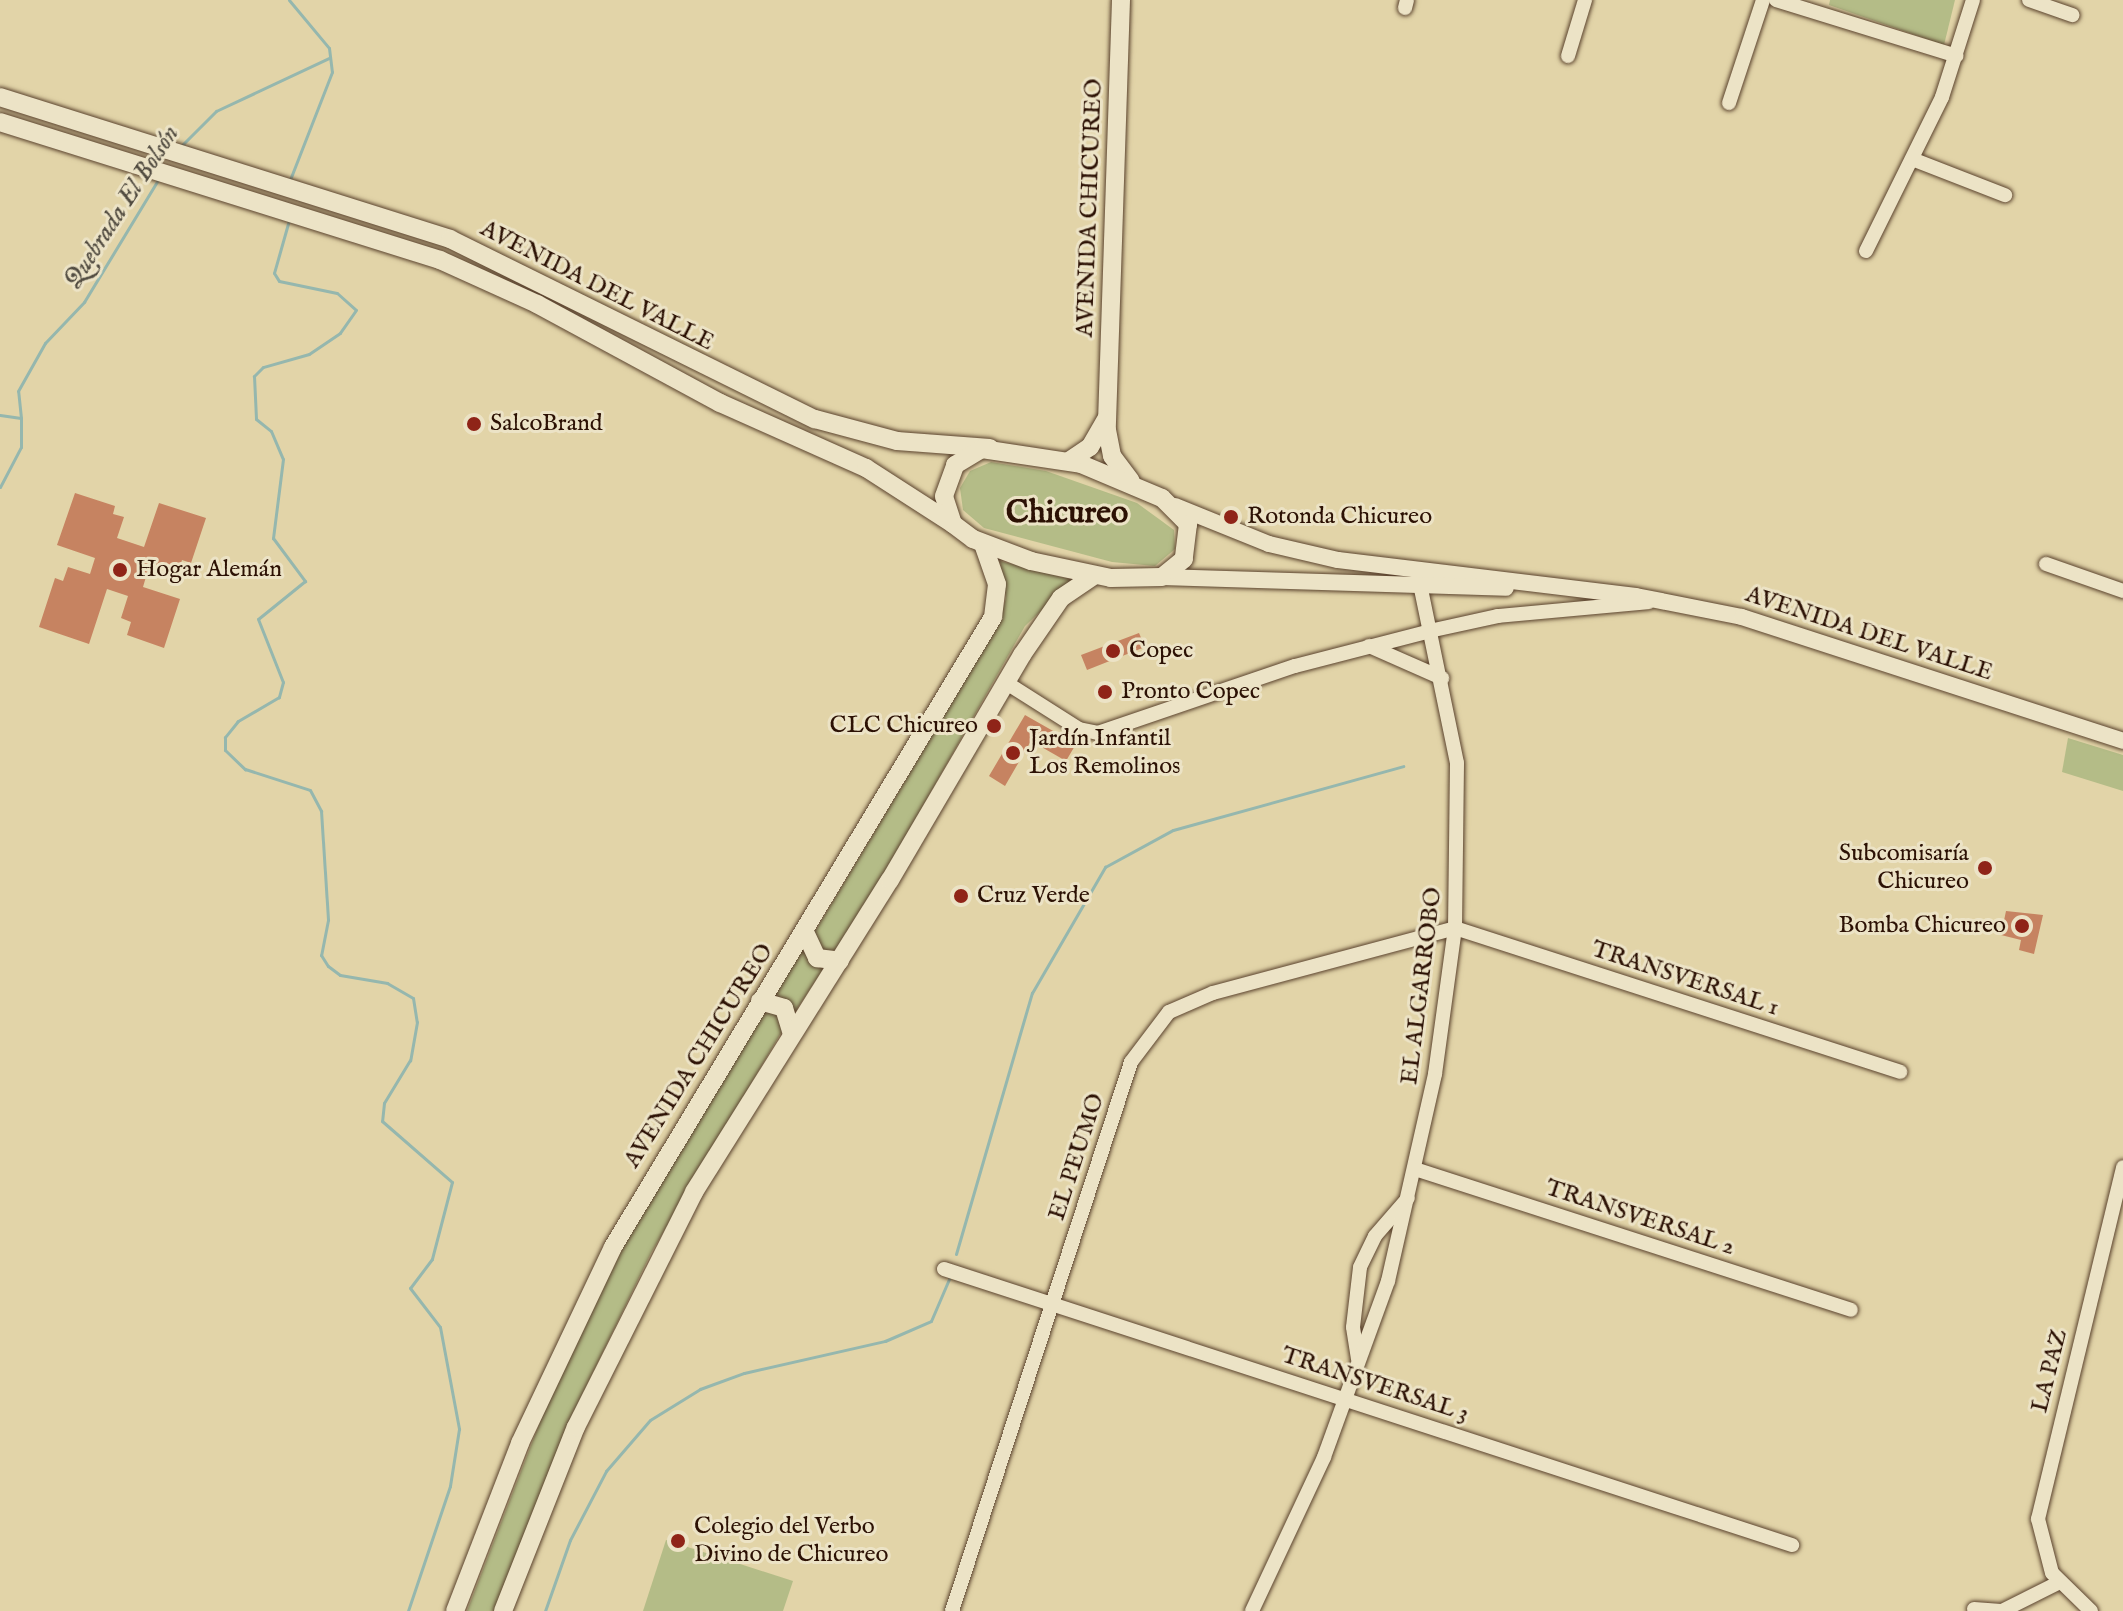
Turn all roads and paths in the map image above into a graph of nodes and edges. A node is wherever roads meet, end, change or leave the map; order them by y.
1 (1121, 0) edge
2 (1585, 0) edge
3 (1763, 0) edge
4 (1776, 0) edge
5 (1973, 0) edge
6 (2029, 0) edge
7 (2072, 15) dead end
8 (1568, 56) dead end
9 (1957, 56) junction
10 (0, 97) edge
11 (1729, 103) dead end
12 (0, 122) edge
13 (1912, 159) junction
14 (2005, 195) dead end
15 (1866, 251) dead end
16 (1107, 417) junction
17 (990, 448) junction
18 (1069, 461) junction
19 (1136, 485) junction
20 (1175, 506) junction
21 (953, 524) junction
22 (983, 544) junction
23 (2046, 564) dead end
24 (1094, 576) junction
25 (1162, 577) junction
26 (1421, 589) junction
27 (1596, 591) junction
28 (2123, 591) edge
29 (1662, 601) junction
30 (1434, 630) junction
31 (1368, 646) junction
32 (1442, 678) junction
33 (1005, 682) junction
34 (2123, 741) edge
35 (1455, 928) junction
36 (805, 932) junction
37 (840, 961) junction
38 (760, 1001) junction
39 (792, 1034) junction
40 (1900, 1072) dead end
41 (2123, 1167) edge
42 (1415, 1169) junction
43 (1408, 1198) junction
44 (944, 1269) dead end
45 (1052, 1305) junction
46 (1851, 1310) dead end
47 (1358, 1359) junction
48 (1347, 1399) junction
49 (1792, 1545) dead end
50 (2058, 1583) junction
51 (1974, 1609) dead end
52 (455, 1611) edge
53 (503, 1611) edge
54 (952, 1611) edge
55 (1252, 1611) edge
56 (2002, 1611) edge
57 (2091, 1611) edge

1 - 16 main road, AVENIDA CHICUREO
2 - 8 street
3 - 11 street
4 - 9 street
5 - 9 street
6 - 7 street
9 - 13 street
10 - 17 main road, AVENIDA DEL VALLE
12 - 21 main road, AVENIDA DEL VALLE
13 - 14 street
13 - 15 street
16 - 18 main road
16 - 19 main road, AVENIDA CHICUREO
17 - 18 main road, AVENIDA DEL VALLE
17 - 21 main road
18 - 19 main road, AVENIDA DEL VALLE
19 - 20 main road, AVENIDA DEL VALLE
20 - 25 main road
20 - 27 street, AVENIDA DEL VALLE
21 - 22 main road, AVENIDA DEL VALLE
22 - 24 main road, AVENIDA DEL VALLE
22 - 36 main road, AVENIDA CHICUREO
23 - 28 street
24 - 25 main road, AVENIDA DEL VALLE
24 - 33 main road
25 - 26 street, AVENIDA DEL VALLE
26 - 27 street, AVENIDA DEL VALLE
26 - 30 street, EL ALGARROBO
27 - 29 street, AVENIDA DEL VALLE
29 - 30 street
29 - 34 street, AVENIDA DEL VALLE
30 - 31 street
30 - 32 street, EL ALGARROBO
31 - 32 street
31 - 33 street
32 - 35 street, EL ALGARROBO
33 - 37 main road
35 - 40 street, TRANSVERSAL 1
35 - 42 street, EL ALGARROBO
35 - 45 street, EL PEUMO
36 - 37 main road
36 - 38 main road, AVENIDA CHICUREO
37 - 39 main road
38 - 39 main road
38 - 52 main road, AVENIDA CHICUREO
39 - 53 main road
41 - 50 street, LA PAZ
42 - 43 street, EL ALGARROBO
42 - 46 street, TRANSVERSAL 2
43 - 47 street, EL ALGARROBO
43 - 47 street
44 - 45 street, TRANSVERSAL 3
45 - 48 street, TRANSVERSAL 3
45 - 54 street, EL PEUMO
47 - 48 street
48 - 49 street, TRANSVERSAL 3
48 - 55 street
50 - 56 street
50 - 57 street, LA PAZ
51 - 56 street

